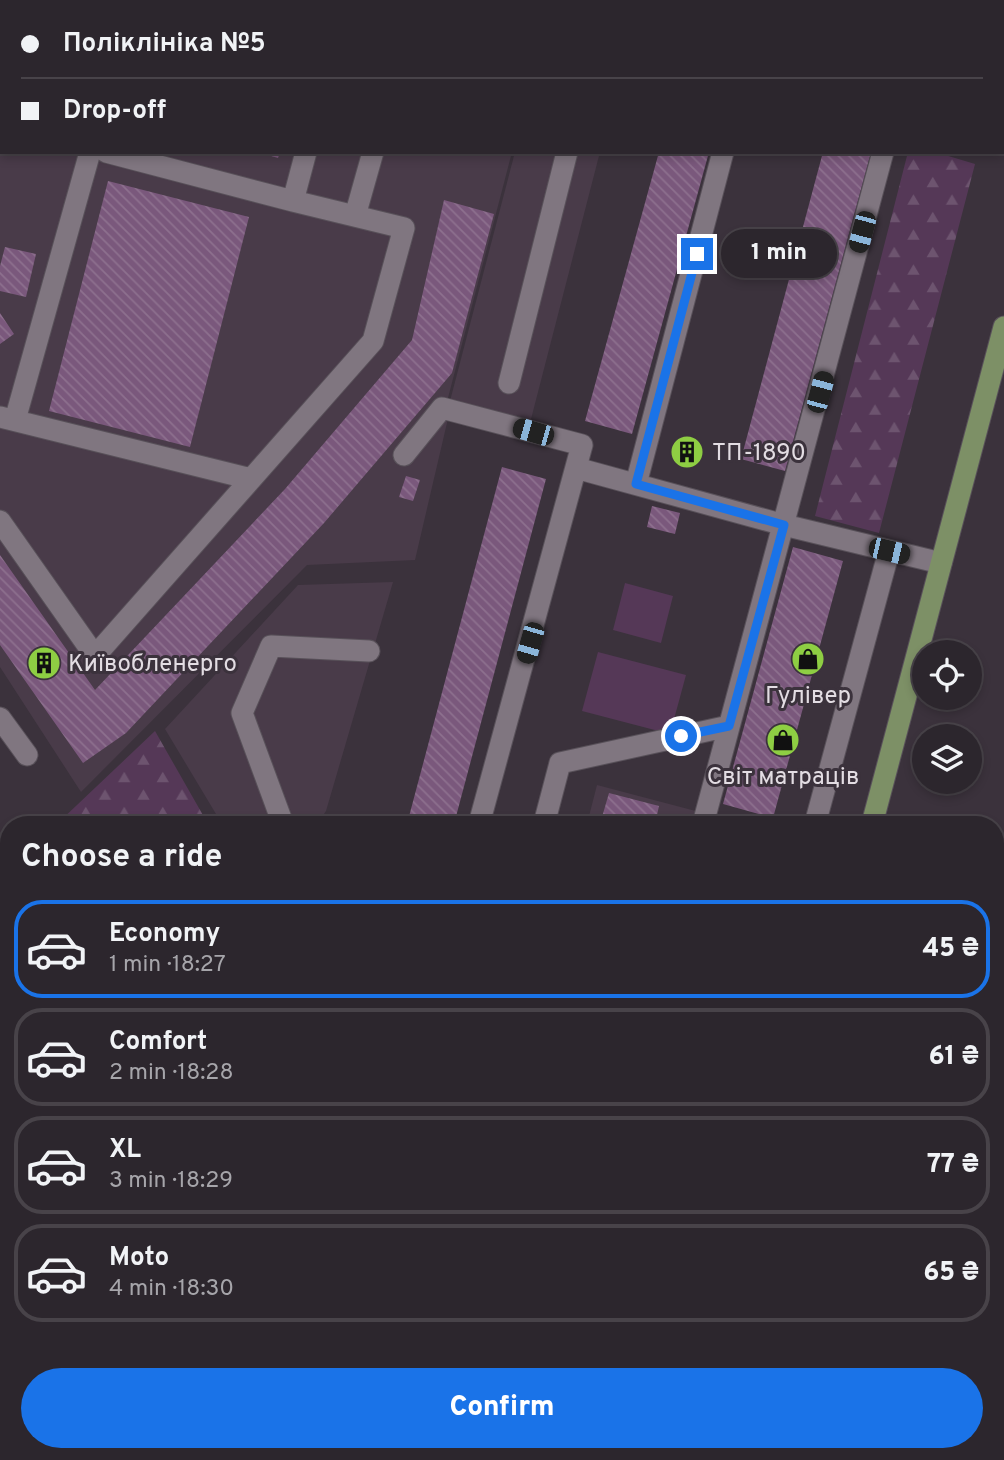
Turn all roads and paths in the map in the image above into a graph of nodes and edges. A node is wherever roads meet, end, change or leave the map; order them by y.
1 (89, 154) edge
2 (114, 154) edge
3 (305, 154) edge
4 (372, 154) edge
5 (567, 154) edge
6 (722, 154) edge
7 (882, 154) edge
8 (293, 201) junction
9 (355, 216) junction
10 (1004, 327) edge
11 (509, 383) dead end
12 (7, 419) edge
13 (404, 456) dead end
14 (576, 468) junction
15 (251, 479) junction
16 (636, 484) junction
17 (0, 521) edge
18 (784, 525) junction
19 (889, 551) junction
20 (941, 563) junction
21 (369, 651) dead end
22 (0, 718) edge
23 (729, 726) junction
24 (27, 755) dead end
25 (280, 816) edge
26 (481, 816) edge
27 (546, 816) edge
28 (705, 816) edge
29 (818, 816) edge
30 (874, 816) edge

1 - 12 lane
2 - 8 lane
3 - 8 lane
4 - 9 lane
5 - 11 lane
6 - 16 lane
7 - 18 lane
8 - 9 lane
9 - 15 lane
10 - 20 main road
12 - 15 lane
13 - 14 lane
14 - 16 lane
14 - 26 lane
15 - 17 lane
16 - 18 lane
18 - 19 lane
18 - 23 lane
19 - 20 lane
19 - 29 lane
20 - 30 main road
21 - 25 lane
22 - 24 lane
23 - 27 lane
23 - 28 lane

